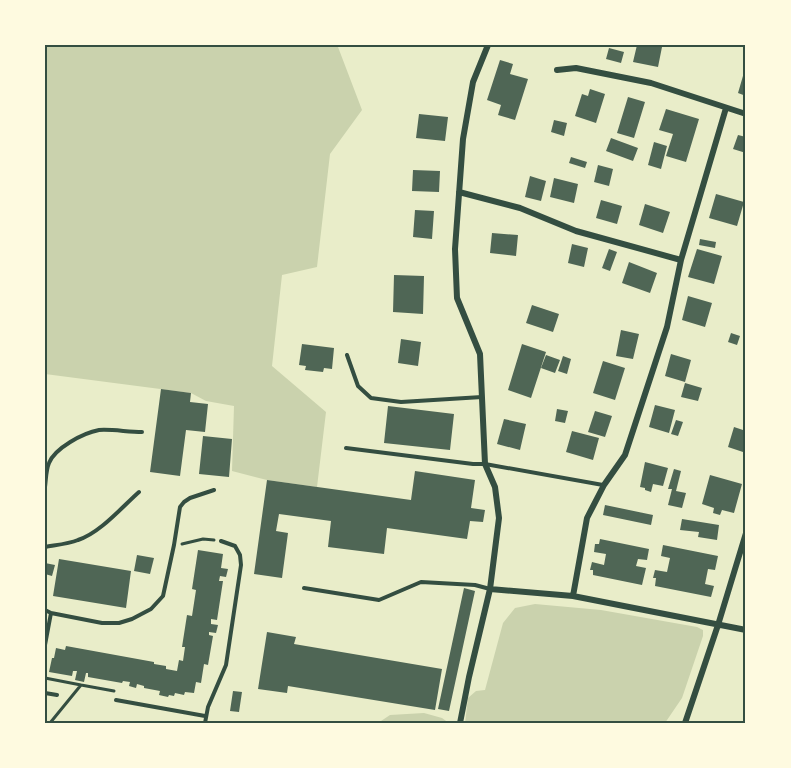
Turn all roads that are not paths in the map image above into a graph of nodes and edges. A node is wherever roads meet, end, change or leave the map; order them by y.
1 (488, 45) edge
2 (557, 70) dead end
3 (726, 108) junction
4 (746, 114) edge
5 (459, 192) junction
6 (681, 260) junction
7 (347, 355) dead end
8 (482, 396) junction
9 (142, 432) dead end
10 (346, 448) dead end
11 (485, 464) junction
12 (604, 485) junction
13 (45, 487) edge
14 (214, 490) dead end
15 (139, 492) dead end
16 (746, 533) edge
17 (221, 541) road end
18 (45, 547) edge
19 (304, 588) dead end
20 (490, 589) junction
21 (573, 596) junction
22 (45, 610) edge
23 (51, 613) junction
24 (718, 625) junction
25 (746, 630) edge
26 (45, 645) edge
27 (45, 693) edge
28 (57, 695) dead end
29 (116, 700) dead end
30 (205, 716) junction
31 (205, 723) edge
32 (460, 723) edge
33 (685, 723) edge

1 - 5 street
2 - 3 street
3 - 4 street
3 - 6 street
5 - 6 street
5 - 8 street
6 - 12 street
7 - 8 lane
8 - 11 street
9 - 13 lane
10 - 11 lane
11 - 12 lane
11 - 20 street
12 - 21 street
14 - 23 lane
15 - 18 lane
16 - 24 street
17 - 30 lane
19 - 20 lane
20 - 21 street
20 - 32 street
21 - 24 street
22 - 23 lane
23 - 26 lane
24 - 25 street
24 - 33 street
27 - 28 lane
29 - 30 lane
30 - 31 lane

